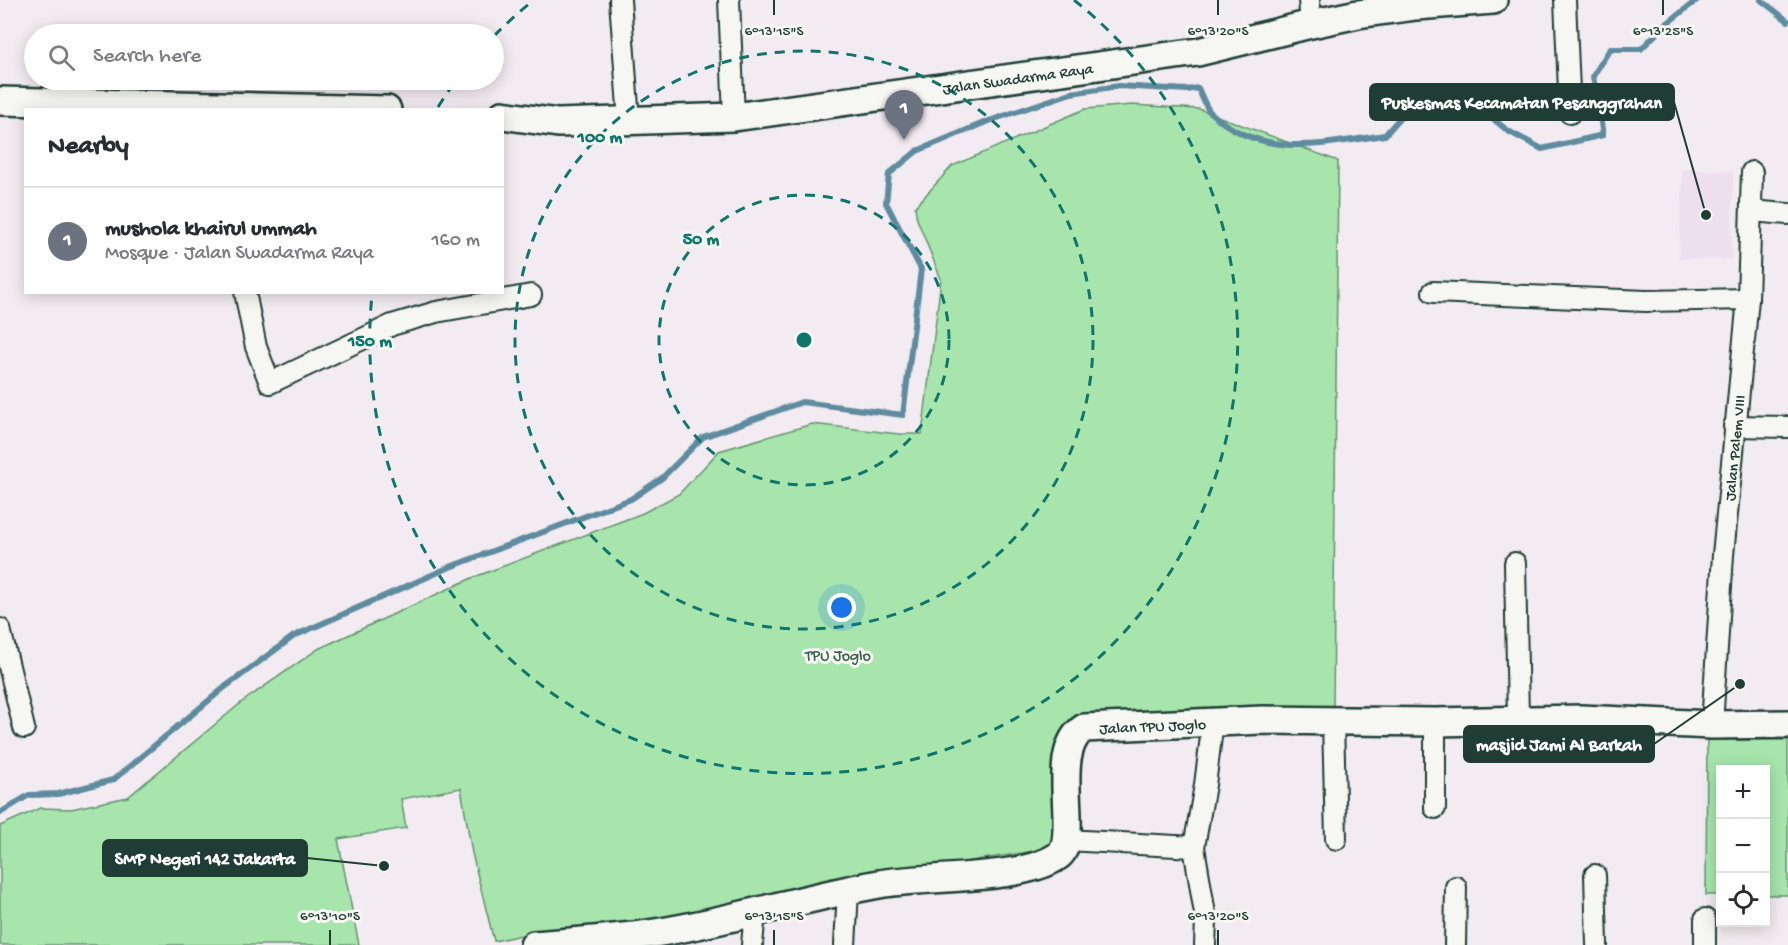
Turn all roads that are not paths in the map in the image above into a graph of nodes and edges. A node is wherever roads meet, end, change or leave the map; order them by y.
1 (620, 0) edge
2 (729, 0) edge
3 (1493, 0) edge
4 (1565, 0) edge
5 (1310, 12) edge
6 (0, 101) edge
7 (237, 108) edge
8 (1570, 113) dead end
9 (504, 115) edge
10 (734, 117) junction
11 (629, 121) junction
12 (1752, 172) dead end
13 (1751, 211) junction
14 (1788, 214) edge
15 (1433, 292) dead end
16 (245, 294) edge
17 (531, 295) dead end
18 (1748, 299) junction
19 (1734, 426) junction
20 (1788, 427) edge
21 (1515, 563) dead end
22 (0, 629) edge
23 (1518, 719) junction
24 (1213, 721) junction
25 (1333, 721) junction
26 (1435, 722) junction
27 (1788, 724) edge
28 (1712, 725) junction
29 (24, 728) dead end
30 (1435, 808) dead end
31 (1336, 839) dead end
32 (1066, 840) junction
33 (1194, 847) junction
34 (1595, 875) dead end
35 (1456, 887) dead end
36 (848, 891) junction
37 (755, 912) junction
38 (1705, 919) dead end
39 (663, 938) edge
40 (534, 945) edge
41 (752, 945) edge
42 (845, 945) edge
43 (1205, 945) edge
44 (1455, 945) edge
45 (1597, 945) edge
46 (1705, 945) edge

1 - 11 street
2 - 10 street
3 - 5 street, Jalan Swadarma Raya
4 - 8 street
5 - 10 street, Jalan Swadarma Raya
6 - 7 street
9 - 11 street, Jalan Swadarma Raya
10 - 11 street, Jalan Swadarma Raya
12 - 13 street, Jalan Palem VIII
13 - 14 street
13 - 18 street, Jalan Palem VIII
15 - 18 street
16 - 17 street
18 - 19 street, Jalan Palem VIII
19 - 20 street
19 - 28 street, Jalan Palem VIII
21 - 23 street
22 - 29 street
23 - 26 street, Jalan TPU Joglo
23 - 28 street, Jalan TPU Joglo
24 - 25 street, Jalan TPU Joglo
24 - 32 street, Jalan TPU Joglo
24 - 33 street
25 - 26 street, Jalan TPU Joglo
25 - 31 street
26 - 30 street
27 - 28 street, Jalan TPU Joglo
32 - 33 street
32 - 36 street
33 - 43 street
34 - 45 street
35 - 44 street
36 - 37 street
36 - 42 street
37 - 39 street
37 - 41 street
38 - 46 street
39 - 40 street

